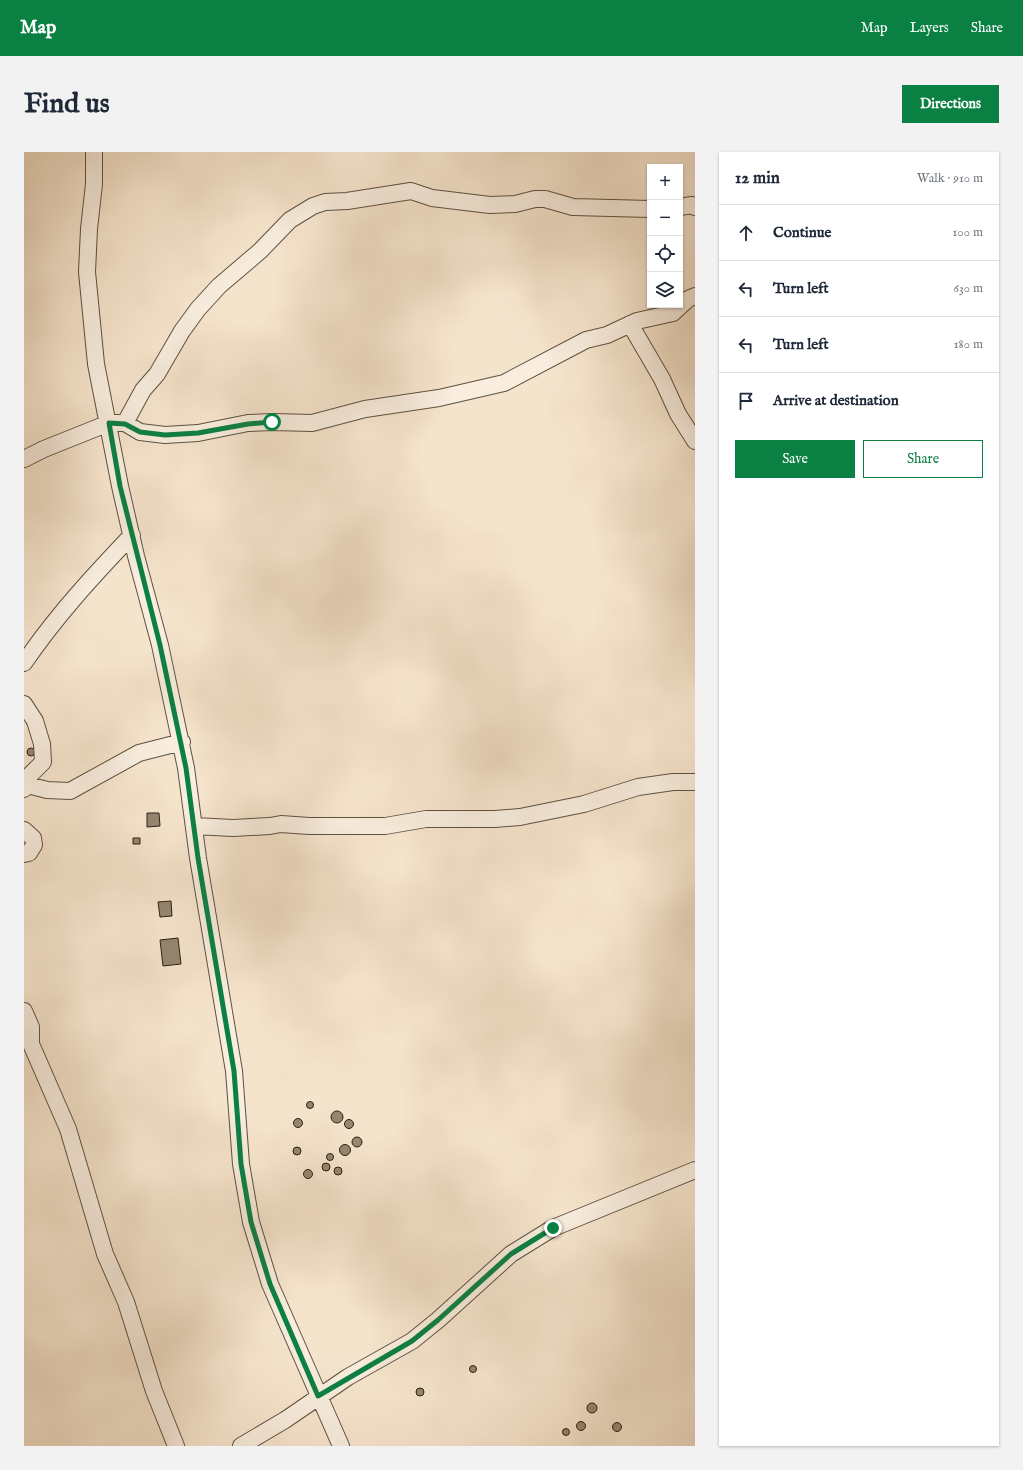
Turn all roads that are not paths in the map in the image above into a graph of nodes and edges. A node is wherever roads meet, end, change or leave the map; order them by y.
1 (94, 152) edge
2 (683, 206) edge
3 (695, 207) edge
4 (647, 209) edge
5 (695, 296) edge
6 (630, 324) junction
7 (109, 423) junction
8 (125, 424) junction
9 (695, 441) edge
10 (24, 460) edge
11 (132, 535) junction
12 (24, 663) edge
13 (24, 704) edge
14 (182, 742) junction
15 (695, 782) edge
16 (26, 787) edge
17 (194, 826) junction
18 (24, 830) edge
19 (24, 854) edge
20 (24, 1011) edge
21 (695, 1170) edge
22 (318, 1396) junction
23 (176, 1446) edge
24 (241, 1446) edge
25 (341, 1446) edge

1 - 7 street
2 - 3 street
4 - 8 street
5 - 6 street
6 - 8 street
6 - 9 street
7 - 8 street
7 - 10 street
7 - 11 street
11 - 12 street
11 - 14 street
13 - 16 street
14 - 16 street
14 - 17 street
15 - 17 street
17 - 22 street
18 - 19 street
20 - 23 street
21 - 22 street
22 - 24 street
22 - 25 street

